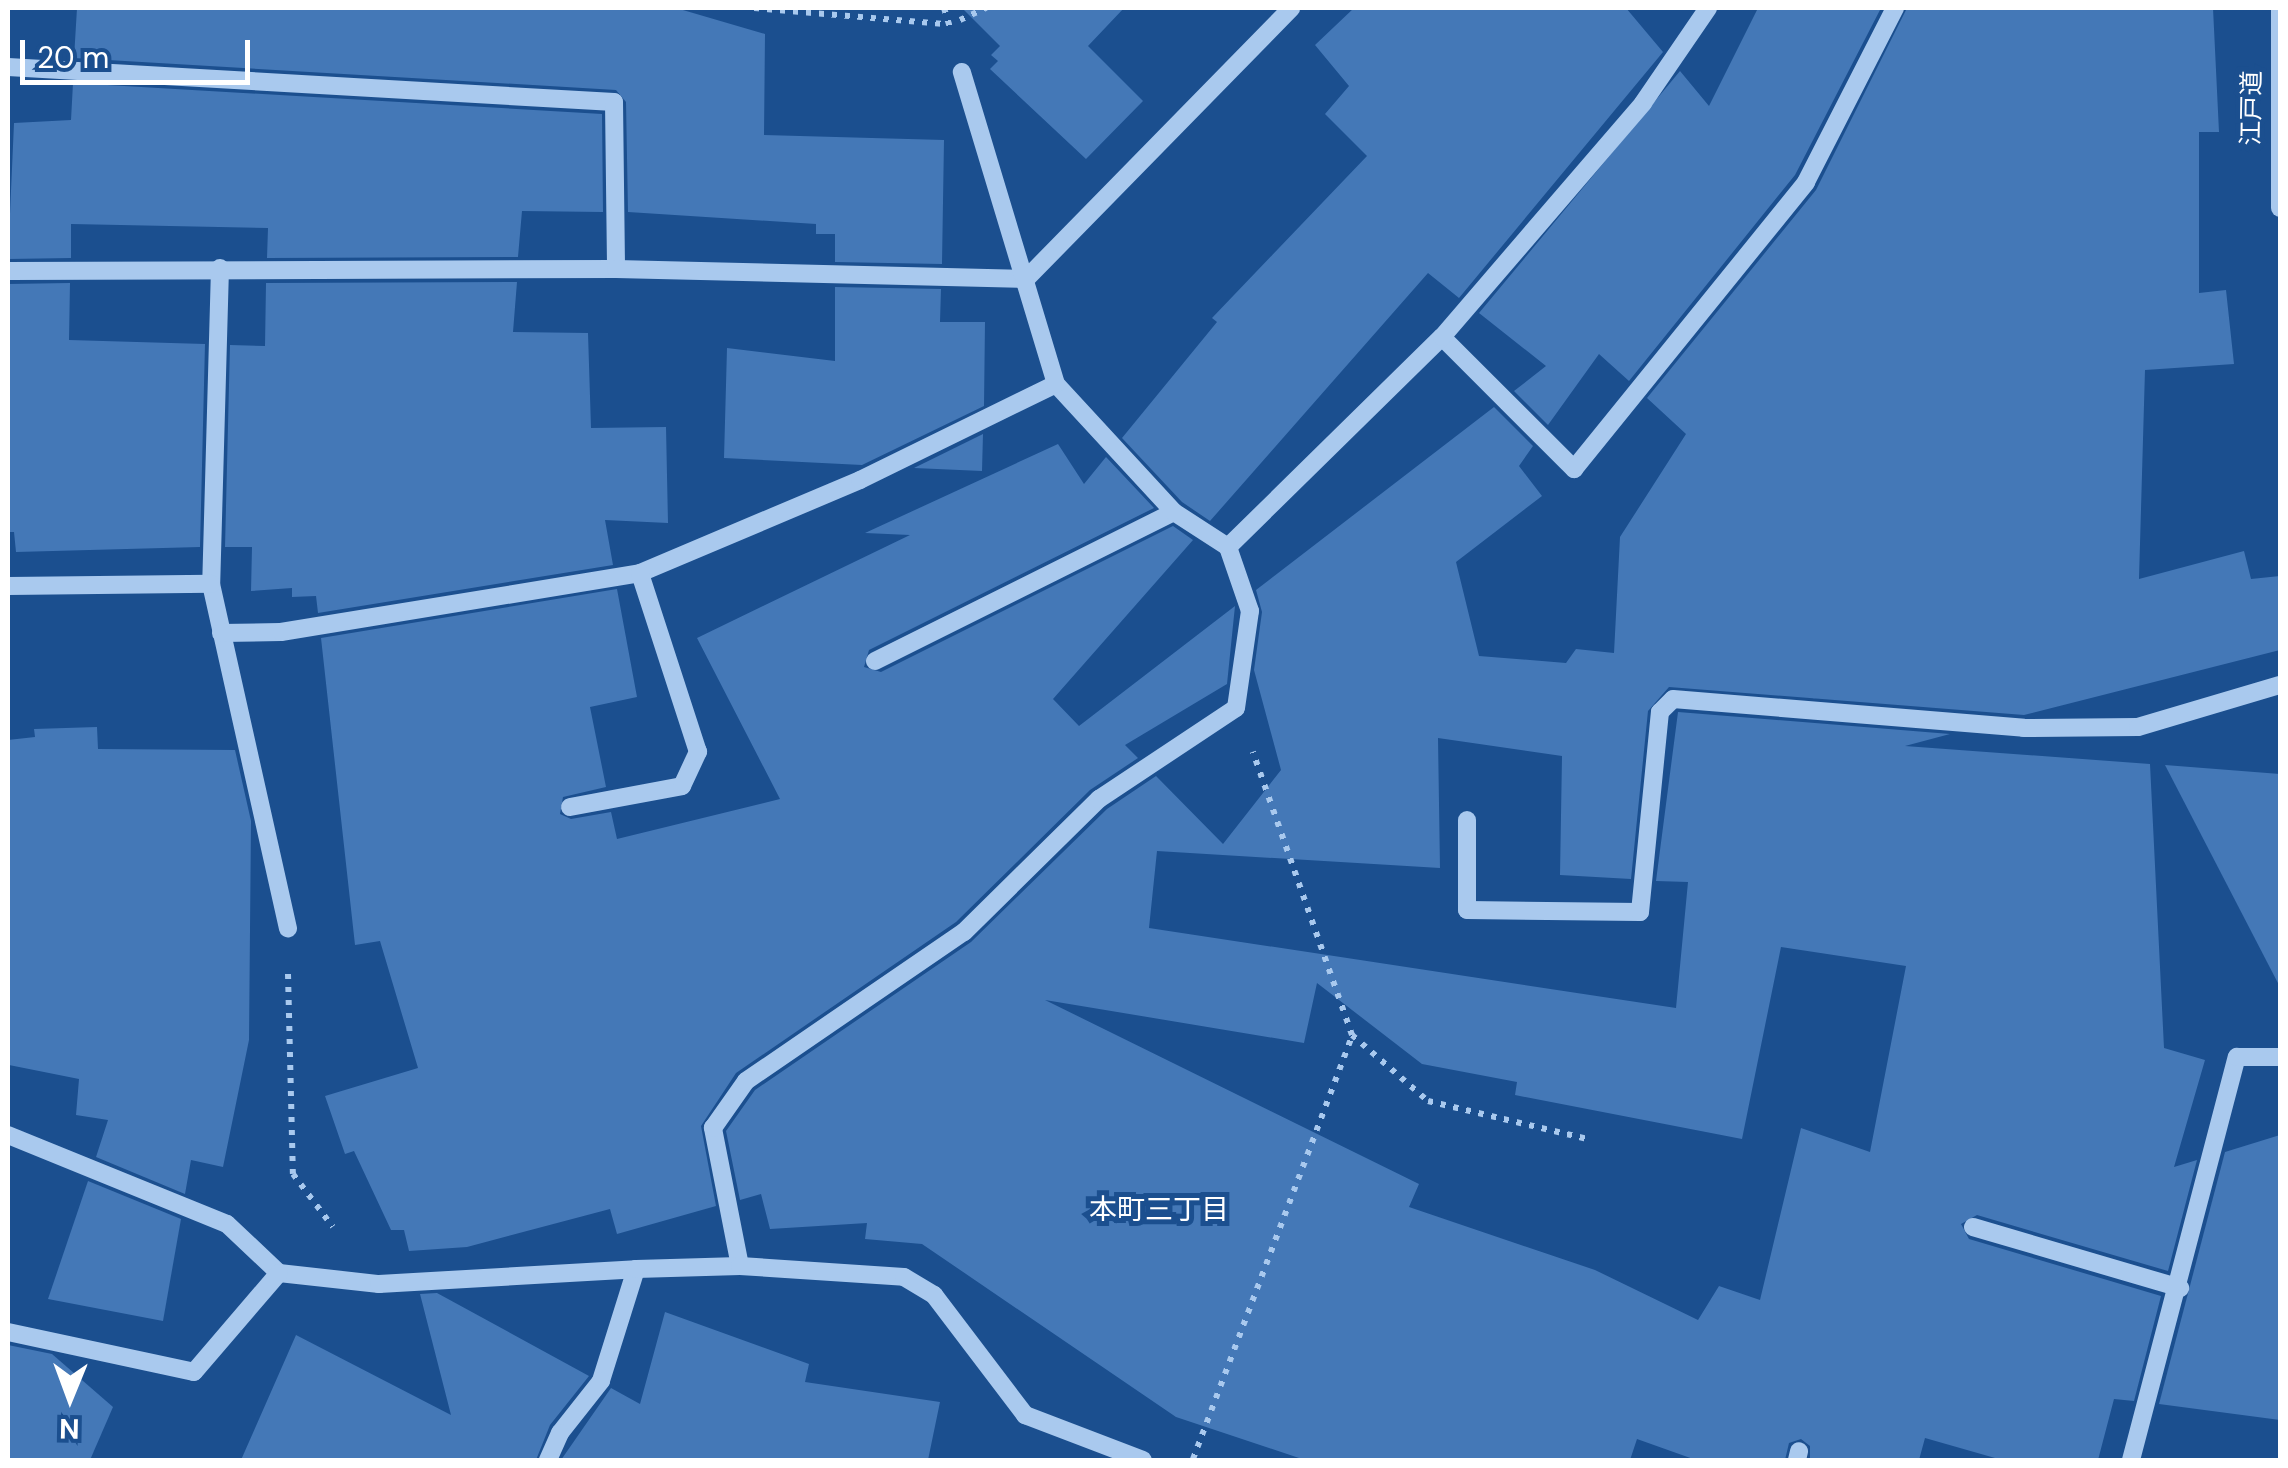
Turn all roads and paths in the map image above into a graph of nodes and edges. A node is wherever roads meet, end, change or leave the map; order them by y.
1 (754, 8) edge
2 (986, 8) edge
3 (1291, 8) edge
4 (1708, 8) edge
5 (1895, 8) edge
6 (2280, 9) edge
7 (8, 67) edge
8 (962, 72) dead end
9 (2280, 208) edge
10 (220, 268) junction
11 (616, 270) junction
12 (8, 271) edge
13 (1026, 279) junction
14 (1442, 337) junction
15 (1056, 384) junction
16 (1174, 512) junction
17 (1228, 547) junction
18 (640, 572) junction
19 (211, 584) junction
20 (8, 586) edge
21 (222, 633) junction
22 (874, 660) dead end
23 (2280, 686) edge
24 (1236, 708) junction
25 (570, 807) dead end
26 (1467, 820) dead end
27 (288, 928) joint
28 (1352, 1035) junction
29 (2280, 1057) edge
30 (8, 1135) edge
31 (1588, 1138) dead end
32 (1973, 1227) dead end
33 (740, 1266) junction
34 (636, 1270) junction
35 (279, 1274) junction
36 (394, 1283) junction
37 (2180, 1288) junction
38 (8, 1332) edge
39 (548, 1460) edge
40 (1143, 1460) edge
41 (1193, 1460) edge
42 (2130, 1460) edge

1 - 2 path
3 - 13 street
4 - 14 street
5 - 14 street
6 - 9 street, 江戸道
7 - 11 street
8 - 13 street
10 - 11 street
10 - 12 street
10 - 19 street
11 - 13 street
13 - 15 street
14 - 17 street
15 - 16 street
15 - 18 street
16 - 17 street
16 - 22 street
17 - 24 street
18 - 21 street
18 - 25 street
19 - 20 street
19 - 21 street
21 - 27 street
23 - 26 street
24 - 28 path
24 - 33 street
27 - 36 path
28 - 31 path
28 - 41 path
29 - 37 street
30 - 35 street
32 - 37 street
33 - 34 street
33 - 40 street
34 - 36 street
34 - 39 street
35 - 36 street
35 - 38 street
37 - 42 street

